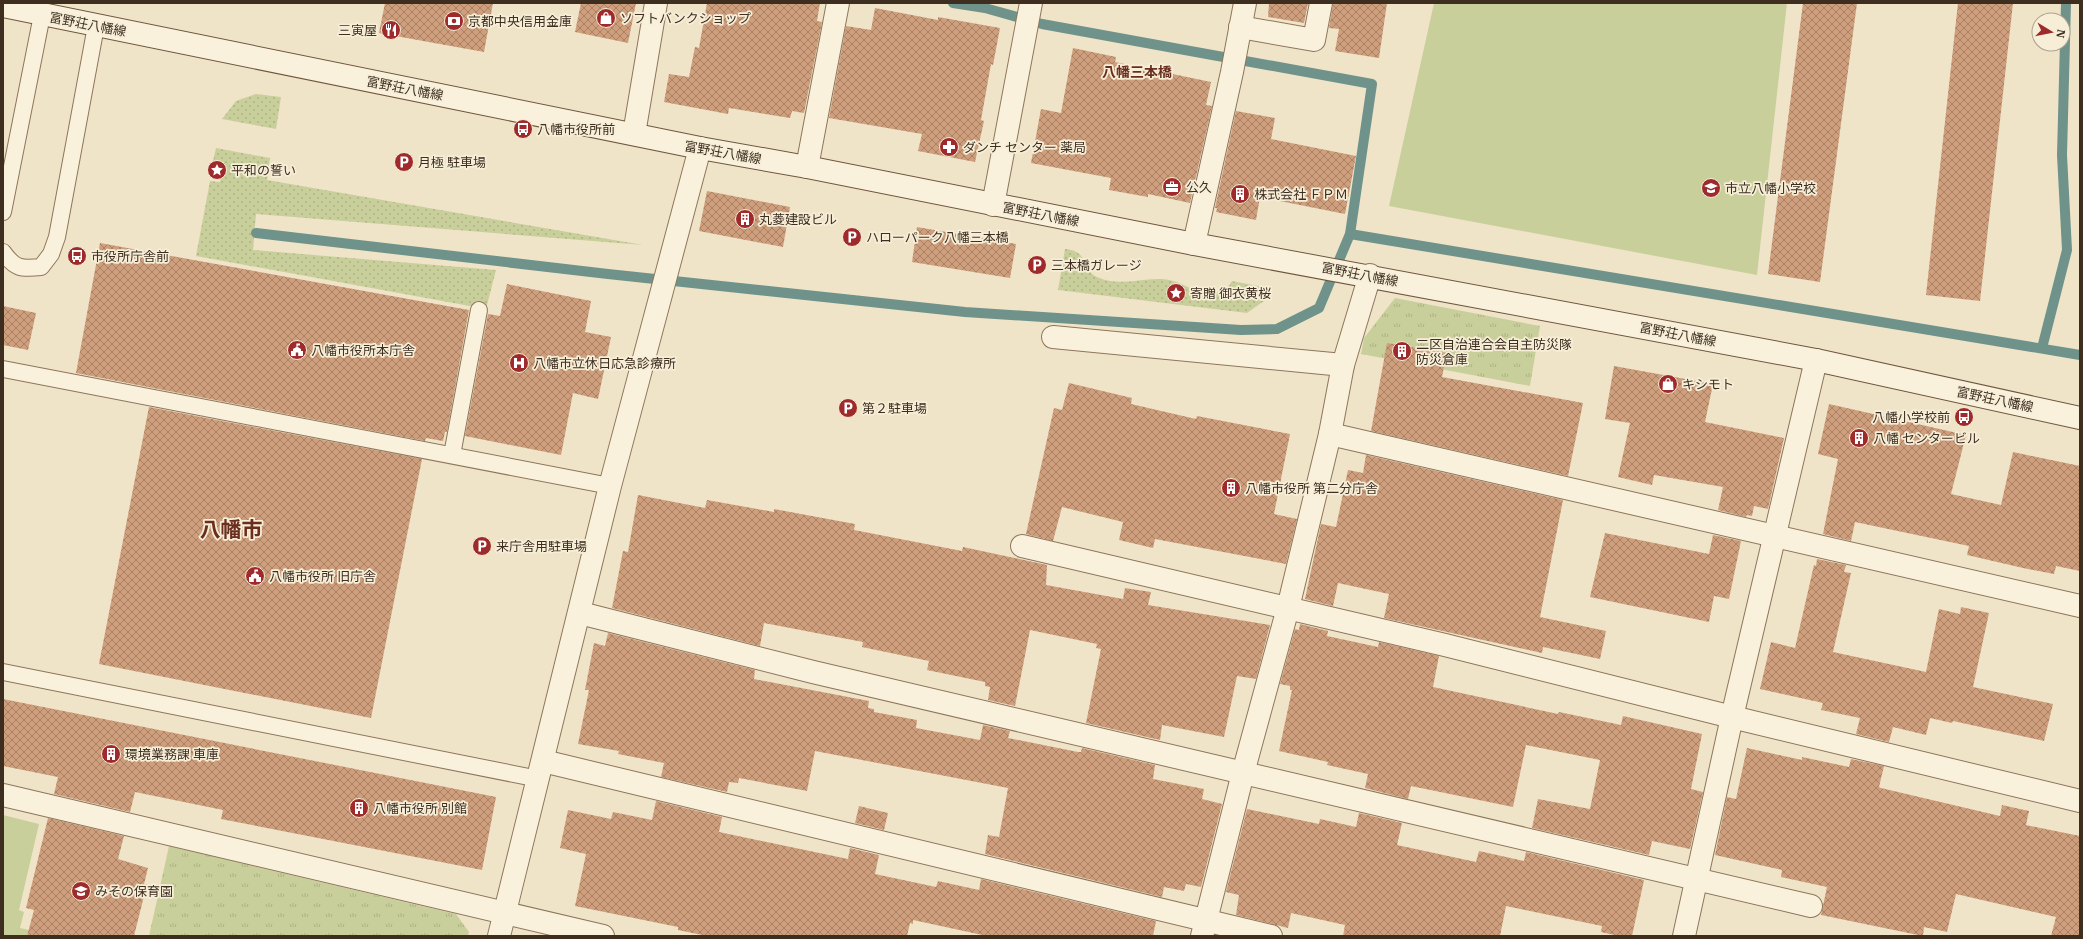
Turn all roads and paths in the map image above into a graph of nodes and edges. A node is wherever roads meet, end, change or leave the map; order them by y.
1 (656, 3) edge
2 (838, 3) edge
3 (1031, 3) edge
4 (1245, 3) edge
5 (1322, 3) edge
6 (3, 6) edge
7 (34, 10) edge
8 (96, 26) junction
9 (1239, 33) junction
10 (634, 134) junction
11 (700, 148) junction
12 (807, 167) junction
13 (993, 205) junction
14 (3, 212) edge
15 (1194, 244) junction
16 (3, 252) edge
17 (1370, 275) junction
18 (479, 310) dead end
19 (1053, 337) dead end
20 (1816, 360) junction
21 (1343, 365) junction
22 (3, 369) edge
23 (2080, 418) edge
24 (1330, 434) junction
25 (452, 455) junction
26 (610, 486) junction
27 (1774, 536) junction
28 (1022, 546) dead end
29 (2080, 606) edge
30 (1288, 608) junction
31 (580, 614) junction
32 (3, 672) edge
33 (1732, 717) junction
34 (541, 770) junction
35 (1243, 773) junction
36 (3, 795) edge
37 (2080, 801) edge
38 (1697, 880) junction
39 (1811, 906) dead end
40 (505, 913) junction
41 (1204, 928) edge
42 (499, 936) edge
43 (603, 936) edge
44 (1271, 936) edge
45 (1684, 936) edge

1 - 10 street
2 - 12 street
3 - 13 street
4 - 9 street
5 - 9 street
6 - 7 street, 富野荘八幡線
7 - 8 street, 富野荘八幡線
7 - 14 lane
8 - 10 street, 富野荘八幡線
8 - 16 lane
9 - 15 street
10 - 11 street, 富野荘八幡線
11 - 12 street, 富野荘八幡線
11 - 26 street
12 - 13 street, 富野荘八幡線
13 - 15 street, 富野荘八幡線
15 - 17 street, 富野荘八幡線
17 - 20 street, 富野荘八幡線
17 - 21 street
18 - 25 lane
19 - 21 street
20 - 23 street, 富野荘八幡線
20 - 27 street
21 - 24 street
22 - 25 lane
24 - 27 street
24 - 30 street
25 - 26 lane
26 - 31 street
27 - 29 street
27 - 33 street
28 - 30 street
30 - 33 street
30 - 35 street
31 - 34 street
31 - 35 street
32 - 34 lane
33 - 37 street
33 - 38 street
34 - 40 street
34 - 41 street
35 - 38 street
35 - 41 street
36 - 40 street
38 - 39 street
38 - 45 street
40 - 42 street
40 - 43 street
41 - 44 street

